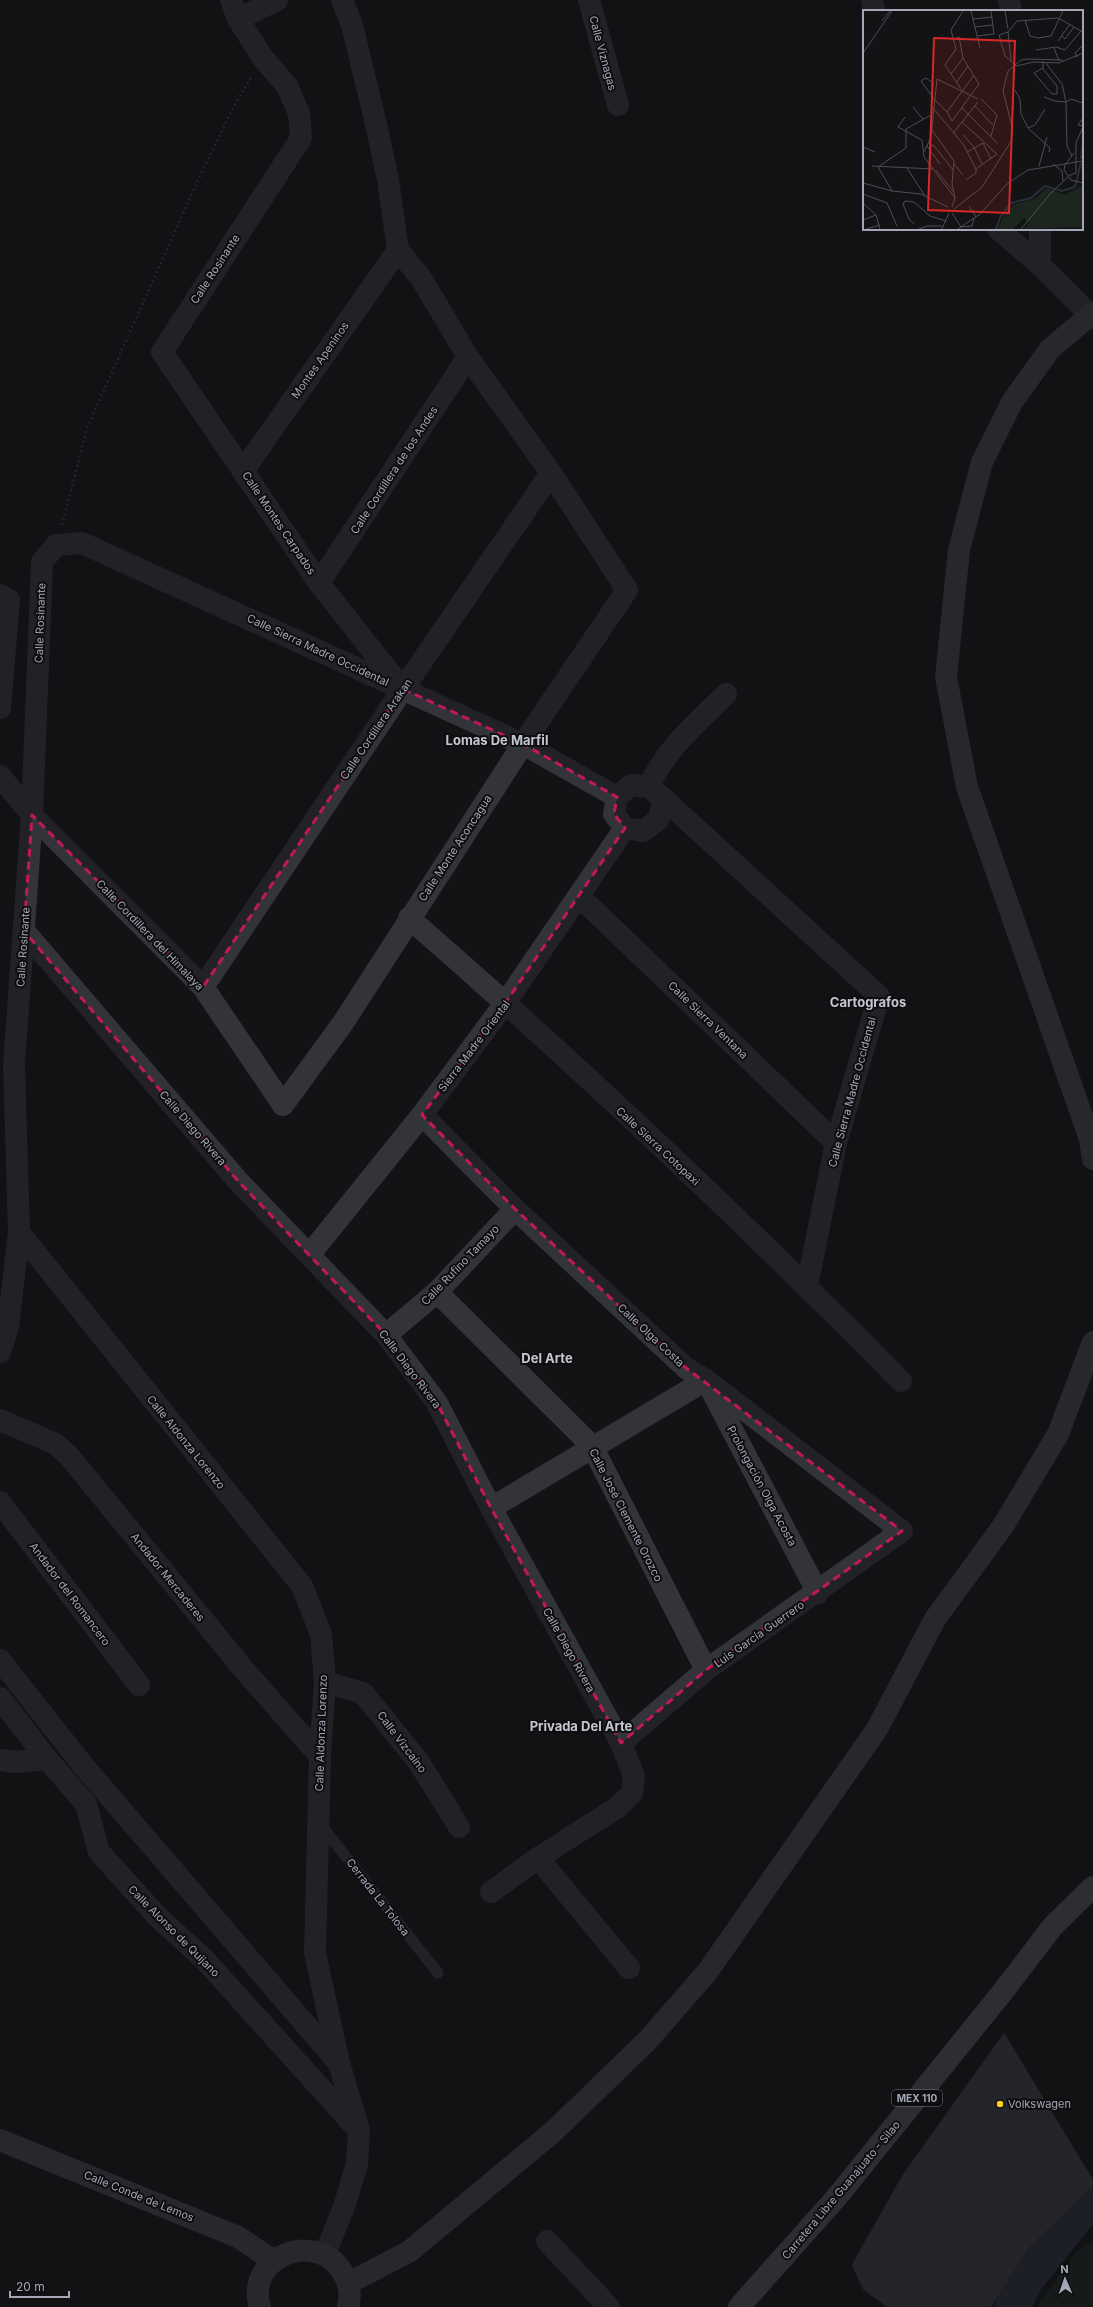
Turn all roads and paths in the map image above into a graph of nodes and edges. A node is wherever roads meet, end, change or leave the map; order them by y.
1 (277, 0) edge
2 (342, 0) edge
3 (589, 0) edge
4 (872, 0) edge
5 (1009, 0) edge
6 (234, 9) edge
7 (874, 10) edge
8 (1011, 10) edge
9 (263, 58) junction
10 (618, 105) dead end
11 (999, 230) edge
12 (1040, 230) edge
13 (398, 250) junction
14 (1040, 265) junction
15 (1092, 315) edge
16 (162, 352) joint
17 (468, 357) junction
18 (243, 471) junction
19 (551, 472) junction
20 (56, 544) junction
21 (319, 583) junction
22 (0, 595) edge
23 (403, 689) junction
24 (726, 694) dead end
25 (0, 708) edge
26 (523, 744) junction
27 (0, 776) edge
28 (656, 793) junction
29 (617, 797) junction
30 (32, 815) junction
31 (625, 828) junction
32 (580, 897) junction
33 (409, 918) junction
34 (24, 931) junction
35 (203, 987) junction
36 (506, 1002) junction
37 (0, 1047) edge
38 (14, 1064) junction
39 (283, 1105) joint
40 (422, 1115) junction
41 (836, 1143) junction
42 (1093, 1159) edge
43 (515, 1208) junction
44 (19, 1232) junction
45 (310, 1254) junction
46 (807, 1286) junction
47 (437, 1292) junction
48 (386, 1335) junction
49 (1093, 1342) edge
50 (0, 1352) edge
51 (706, 1380) junction
52 (901, 1381) dead end
53 (0, 1420) edge
54 (592, 1446) junction
55 (0, 1502) edge
56 (491, 1508) junction
57 (902, 1531) joint
58 (818, 1592) junction
59 (0, 1660) edge
60 (706, 1670) junction
61 (325, 1682) junction
62 (140, 1685) dead end
63 (0, 1698) edge
64 (621, 1743) junction
65 (320, 1756) junction
66 (47, 1759) junction
67 (0, 1760) edge
68 (86, 1769) junction
69 (70, 1784) junction
70 (318, 1822) junction
71 (459, 1827) dead end
72 (538, 1858) junction
73 (1093, 1887) edge
74 (491, 1892) dead end
75 (629, 1968) dead end
76 (438, 1973) dead end
77 (338, 2063) junction
78 (359, 2130) junction
79 (0, 2140) edge
80 (547, 2241) dead end
81 (325, 2254) junction
82 (274, 2261) junction
83 (349, 2283) junction
84 (260, 2307) edge
85 (348, 2307) edge
86 (609, 2307) edge
87 (739, 2307) edge

1 - 6 street
2 - 13 street
3 - 10 street, Calle Viznagas
4 - 7 street
5 - 8 street
6 - 9 street, Calle Rosinante
9 - 16 street, Calle Rosinante
9 - 20 path
11 - 14 street
12 - 14 street
13 - 17 street
13 - 18 street, Montes Apeninos
14 - 15 street
15 - 42 street
16 - 18 street, Calle Montes Carpados
17 - 19 street
17 - 21 street, Calle Cordillera de los Andes
18 - 21 street, Calle Montes Carpados
19 - 23 street, Calle Cordillera Arakan
19 - 26 street, Calle Monte Aconcagua
20 - 23 street, Calle Sierra Madre Occidental
20 - 30 street, Calle Rosinante
21 - 23 street, Calle Montes Carpados
22 - 25 street
23 - 26 street, Calle Sierra Madre Occidental
23 - 35 street, Calle Cordillera Arakan
24 - 28 street
26 - 29 street, Calle Sierra Madre Occidental
26 - 33 street, Calle Monte Aconcagua
27 - 30 street, Calle Cordillera del Himalaya
28 - 29 street
28 - 31 street
28 - 41 street, Calle Sierra Madre Occidental
29 - 31 street
30 - 34 street, Calle Rosinante
30 - 35 street, Calle Cordillera del Himalaya
31 - 32 street, Sierra Madre Oriental
32 - 36 street, Sierra Madre Oriental
32 - 41 street, Calle Sierra Ventana
33 - 36 street, Calle Sierra Cotopaxi
33 - 39 street, Calle Monte Aconcagua
34 - 38 street, Calle Rosinante
34 - 45 street, Calle Diego Rivera
35 - 39 street, Calle Cordillera del Himalaya
36 - 40 street, Sierra Madre Oriental
36 - 46 street, Calle Sierra Cotopaxi
37 - 38 street
38 - 44 street, Calle Rosinante
40 - 43 street, Calle Olga Costa
40 - 45 street, Sierra Madre Oriental
41 - 46 street, Calle Sierra Madre Occidental
43 - 47 street, Calle Rufino Tamayo
43 - 51 street, Calle Olga Costa
44 - 50 street, Calle Rosinante
44 - 61 street, Calle Aldonza Lorenzo
45 - 48 street, Calle Diego Rivera
46 - 52 street, Calle Sierra Cotopaxi
47 - 48 street, Calle Rufino Tamayo
47 - 54 street, Calle José Clemente Orozco
48 - 56 street, Calle Diego Rivera
49 - 83 street
51 - 54 street
51 - 57 street, Calle Olga Costa
51 - 58 street, Prolongación Olga Acosta
53 - 65 street, Andador Mercaderes
54 - 56 street
54 - 60 street, Calle José Clemente Orozco
55 - 62 street, Andador del Romancero
56 - 64 street, Calle Diego Rivera
57 - 58 street, Luis García Guerrero
58 - 60 street, Luis García Guerrero
59 - 68 street
60 - 64 street, Luis García Guerrero
61 - 65 street, Calle Aldonza Lorenzo
61 - 71 street, Calle Vizcaíno
63 - 66 street, Calle Alonso de Quijano
64 - 72 street, Calle Diego Rivera
65 - 70 street, Calle Aldonza Lorenzo
66 - 67 street
66 - 69 street, Calle Alonso de Quijano
68 - 69 street
68 - 77 street
69 - 78 street, Calle Alonso de Quijano
70 - 76 lane, Cerrada La Tolosa
70 - 77 street, Calle Aldonza Lorenzo
72 - 74 street, Calle Diego Rivera
72 - 75 street
73 - 87 main road, Carretera Libre Guanajuato - Silao / MEX 110
77 - 78 street, Calle Aldonza Lorenzo
78 - 81 street, Calle Aldonza Lorenzo
79 - 82 street, Calle Conde de Lemos
80 - 86 street
81 - 82 street
81 - 83 street
82 - 84 street
83 - 85 street

